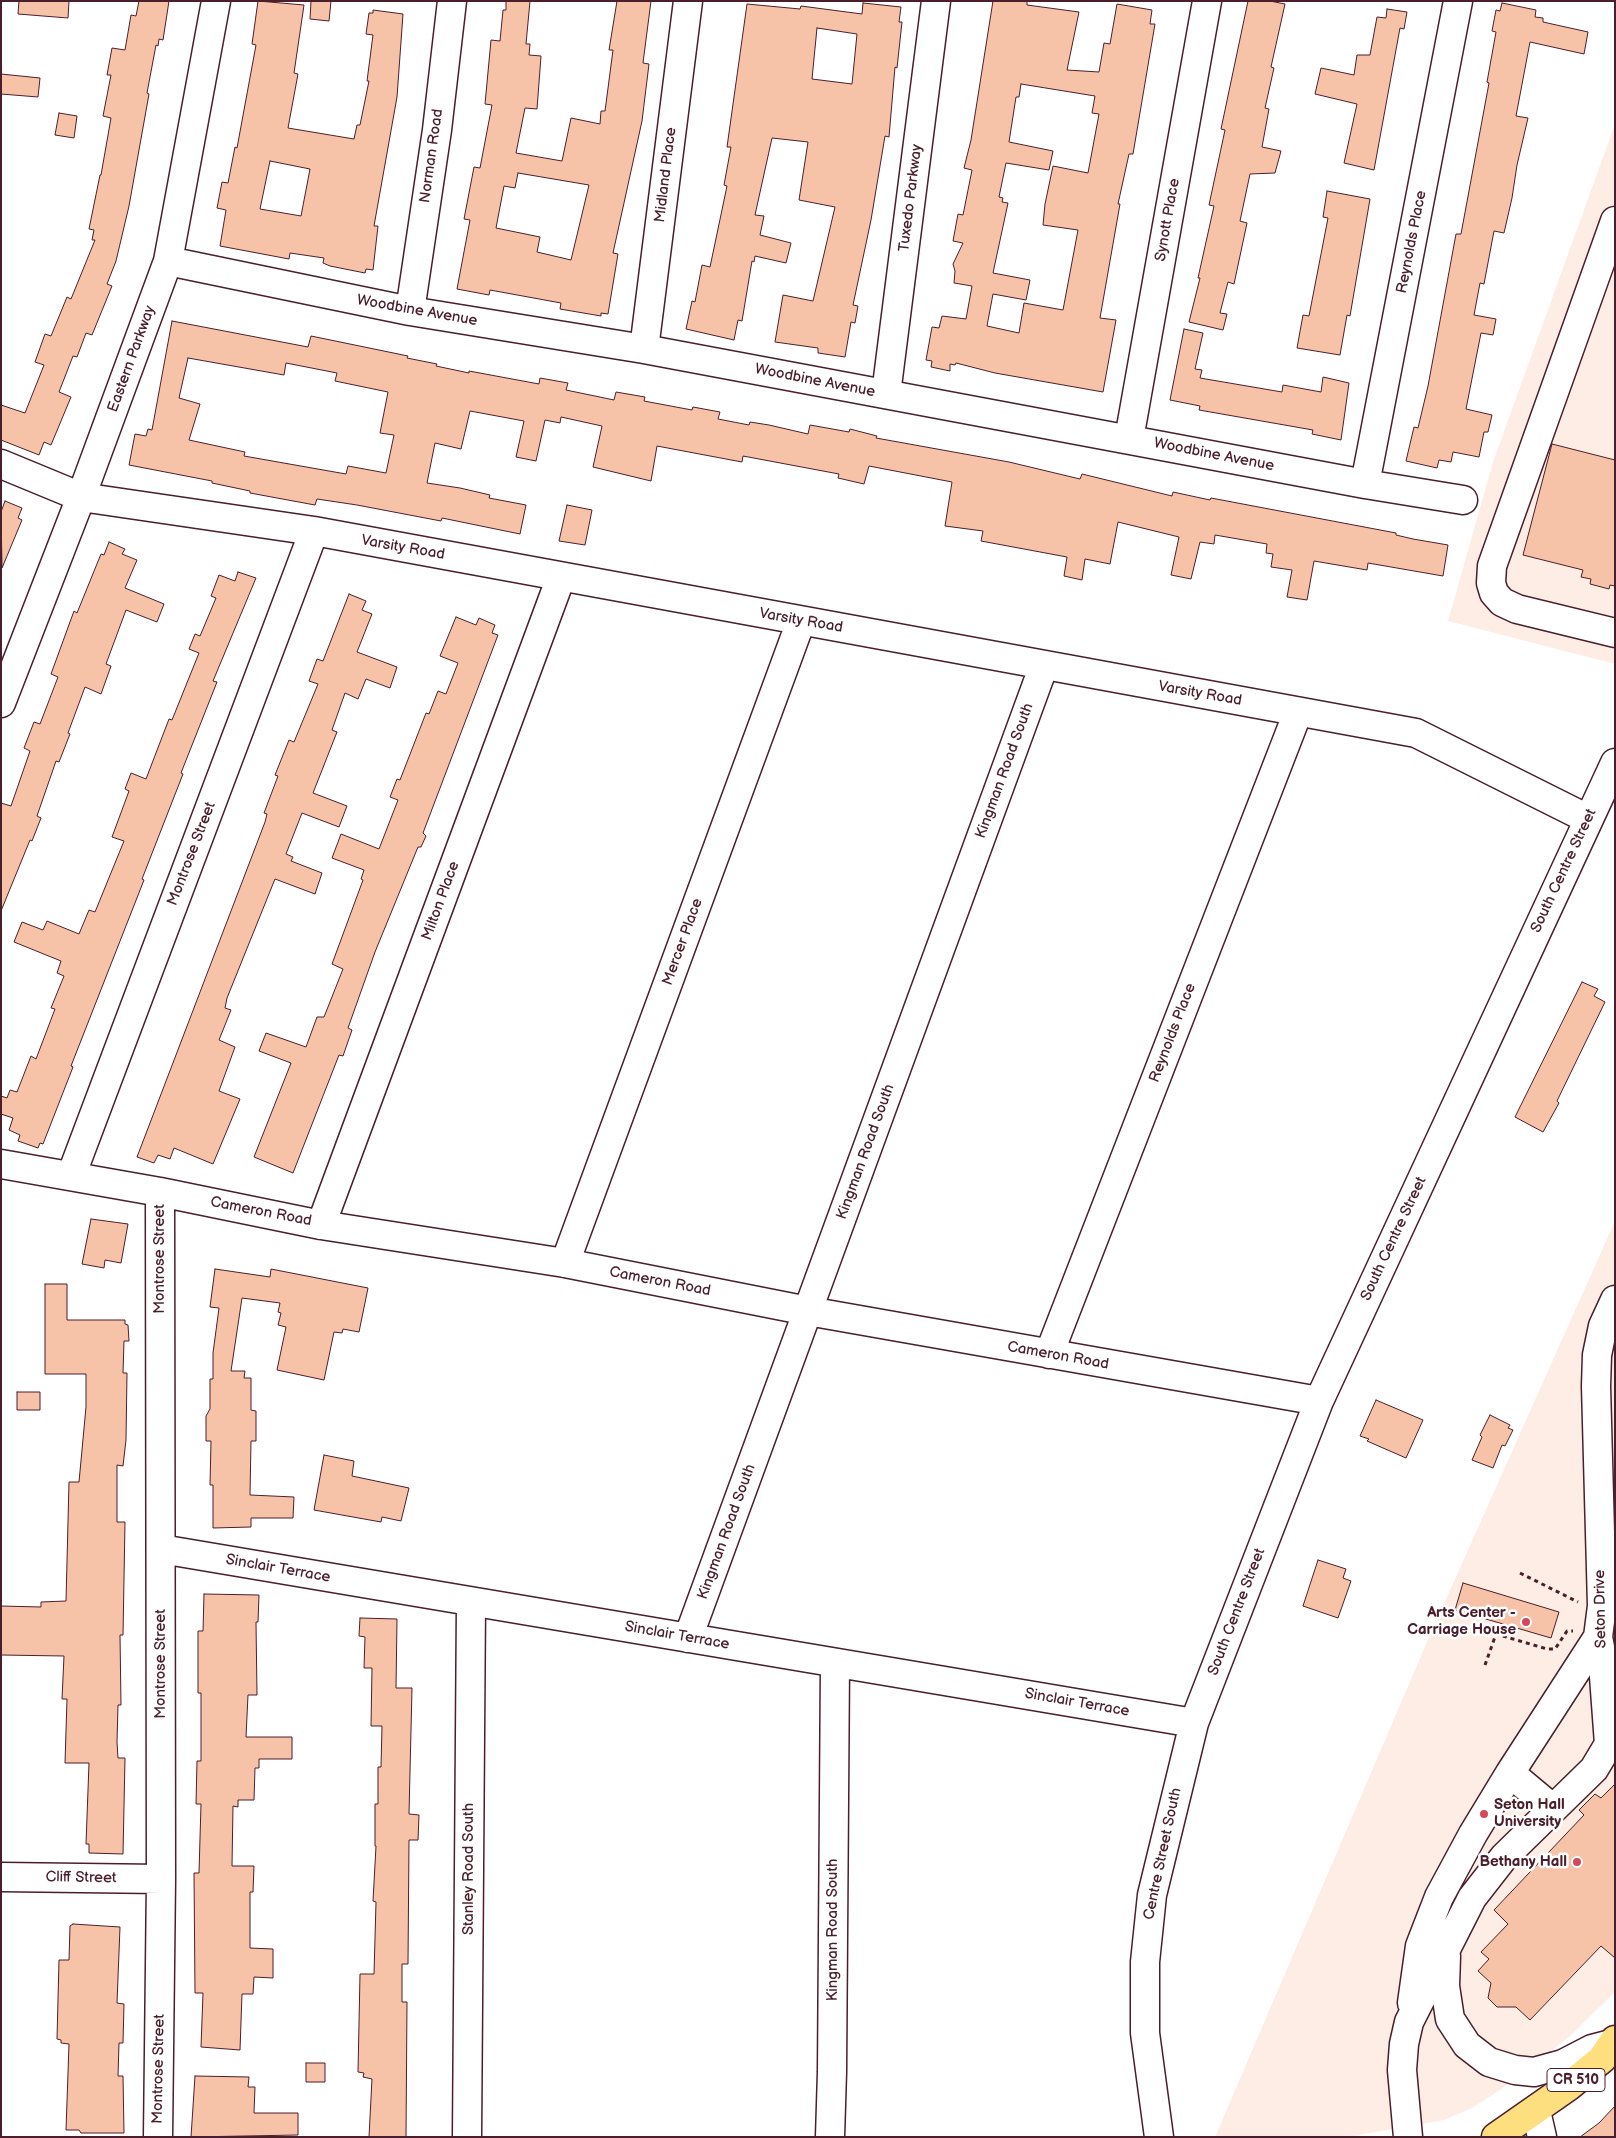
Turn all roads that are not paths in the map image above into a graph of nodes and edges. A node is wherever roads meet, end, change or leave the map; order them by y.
1 (216, 1) edge
2 (452, 1) edge
3 (688, 1) edge
4 (936, 1) edge
5 (1207, 1) edge
6 (1458, 1) edge
7 (1615, 221) edge
8 (168, 261) junction
9 (410, 311) junction
10 (644, 349) junction
11 (886, 394) junction
12 (1129, 440) junction
13 (1, 464) edge
14 (1365, 484) junction
15 (81, 496) junction
16 (1463, 500) dead end
17 (314, 531) junction
18 (562, 577) junction
19 (801, 621) junction
20 (1615, 633) edge
21 (1044, 665) junction
22 (1, 703) edge
23 (1298, 712) junction
24 (1615, 763) edge
25 (1588, 819) junction
26 (1, 1164) edge
27 (71, 1176) junction
28 (160, 1192) junction
29 (321, 1224) junction
30 (565, 1263) junction
31 (1615, 1300) edge
32 (808, 1311) junction
33 (1048, 1354) junction
34 (1319, 1401) junction
35 (1607, 1531) edge
36 (161, 1549) junction
37 (471, 1602) junction
38 (1590, 1634) junction
39 (688, 1638) junction
40 (834, 1663) junction
41 (1194, 1723) junction
42 (1612, 1745) edge
43 (1510, 1773) junction
44 (1553, 1809) junction
45 (1, 1877) edge
46 (161, 1879) junction
47 (1446, 1953) junction
48 (1409, 2022) junction
49 (1613, 2042) edge
50 (1536, 2111) junction
51 (158, 2137) edge
52 (467, 2137) edge
53 (830, 2137) edge
54 (1159, 2137) edge
55 (1408, 2137) edge
56 (1496, 2137) edge
57 (1542, 2137) edge

1 - 8 street, Eastern Parkway
2 - 9 street, Norman Road
3 - 10 street, Midland Place
4 - 11 street, Tuxedo Parkway
5 - 12 street, Synott Place
6 - 14 street, Reynolds Place
7 - 20 street
8 - 9 street, Woodbine Avenue
8 - 15 street, Eastern Parkway
9 - 10 street, Woodbine Avenue
10 - 11 street, Woodbine Avenue
11 - 12 street, Woodbine Avenue
12 - 14 street, Woodbine Avenue
13 - 15 street, Varsity Road
14 - 16 street, Woodbine Avenue
15 - 17 street, Varsity Road
15 - 22 street, Eastern Parkway
17 - 18 street, Varsity Road
17 - 27 street, Montrose Street
18 - 19 street, Varsity Road
18 - 29 street, Milton Place
19 - 21 street, Varsity Road
19 - 30 street, Mercer Place
21 - 23 street, Varsity Road
21 - 32 street, Kingman Road South
23 - 25 street, Varsity Road
23 - 33 street, Reynolds Place
24 - 25 street, South Centre Street
25 - 34 street, South Centre Street
26 - 27 street, Cameron Road
27 - 28 street, Cameron Road
28 - 29 street, Cameron Road
28 - 36 street, Montrose Street
29 - 30 street, Cameron Road
30 - 32 street, Cameron Road
31 - 35 street, Seton Drive
32 - 33 street, Cameron Road
32 - 39 street, Kingman Road South
33 - 34 street, Cameron Road
34 - 41 street, South Centre Street
35 - 38 street, Seton Drive
36 - 37 street, Sinclair Terrace
36 - 46 street, Montrose Street
37 - 39 street, Sinclair Terrace
37 - 52 street, Stanley Road South
38 - 42 street, Seton Drive
38 - 43 street
39 - 40 street, Sinclair Terrace
40 - 41 street, Sinclair Terrace
40 - 53 street, Kingman Road South
41 - 54 street, Centre Street South
42 - 44 street, Seton Drive
43 - 44 street
43 - 48 street
44 - 47 street, Seton Drive
45 - 46 street, Cliff Street
46 - 51 street, Montrose Street
47 - 48 street, Seton Drive
47 - 49 street, Seton Drive
48 - 55 street, Seton Drive
49 - 50 main road, CR 510
50 - 56 main road, CR 510
50 - 57 street

